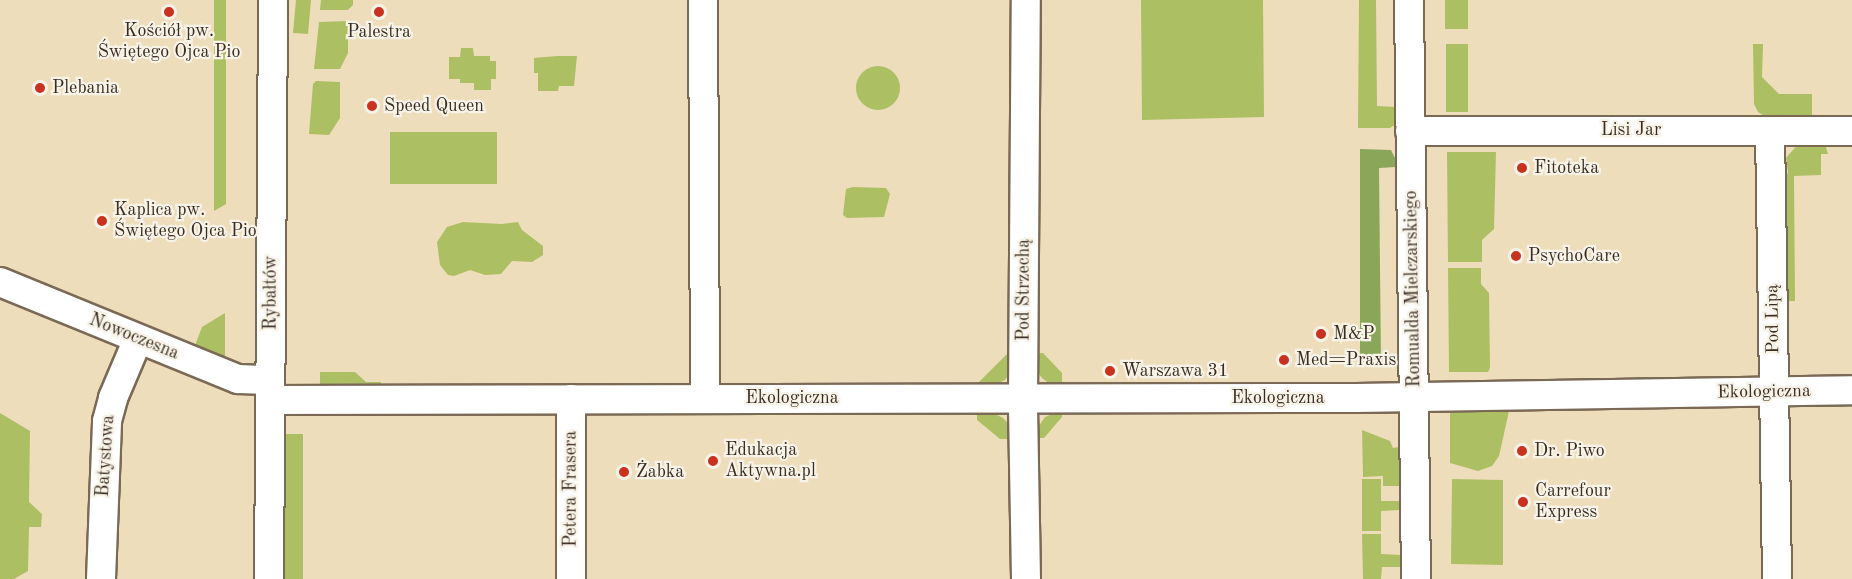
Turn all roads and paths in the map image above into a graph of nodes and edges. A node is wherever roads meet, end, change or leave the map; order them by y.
1 (703, 0) edge
2 (1026, 0) edge
3 (1409, 0) edge
4 (273, 2) edge
5 (1410, 131) junction
6 (1770, 131) junction
7 (1852, 131) edge
8 (0, 282) edge
9 (138, 339) junction
10 (270, 390) junction
11 (1852, 390) edge
12 (1776, 392) junction
13 (1415, 397) junction
14 (705, 398) junction
15 (571, 399) junction
16 (1023, 399) junction
17 (101, 579) edge
18 (269, 579) edge
19 (571, 579) edge
20 (1026, 579) edge
21 (1416, 579) edge
22 (1777, 579) edge

1 - 14 street
2 - 16 street, Pod Strzechą
3 - 5 street, Romualda Mielczarskiego
4 - 10 street, Rybałtów
5 - 6 street, Lisi Jar
5 - 13 street, Romualda Mielczarskiego
6 - 7 street, Lisi Jar
6 - 12 street, Pod Lipą
8 - 9 street, Nowoczesna
9 - 10 street, Nowoczesna
9 - 17 street, Batystowa
10 - 15 street, Ekologiczna
10 - 18 street, Rybałtów
11 - 12 street, Ekologiczna
12 - 13 street, Ekologiczna
12 - 22 street, Pod Lipą
13 - 16 street, Ekologiczna
13 - 21 street, Romualda Mielczarskiego
14 - 15 street, Ekologiczna
14 - 16 street, Ekologiczna
15 - 19 street, Petera Frasera
16 - 20 street, Pod Strzechą

